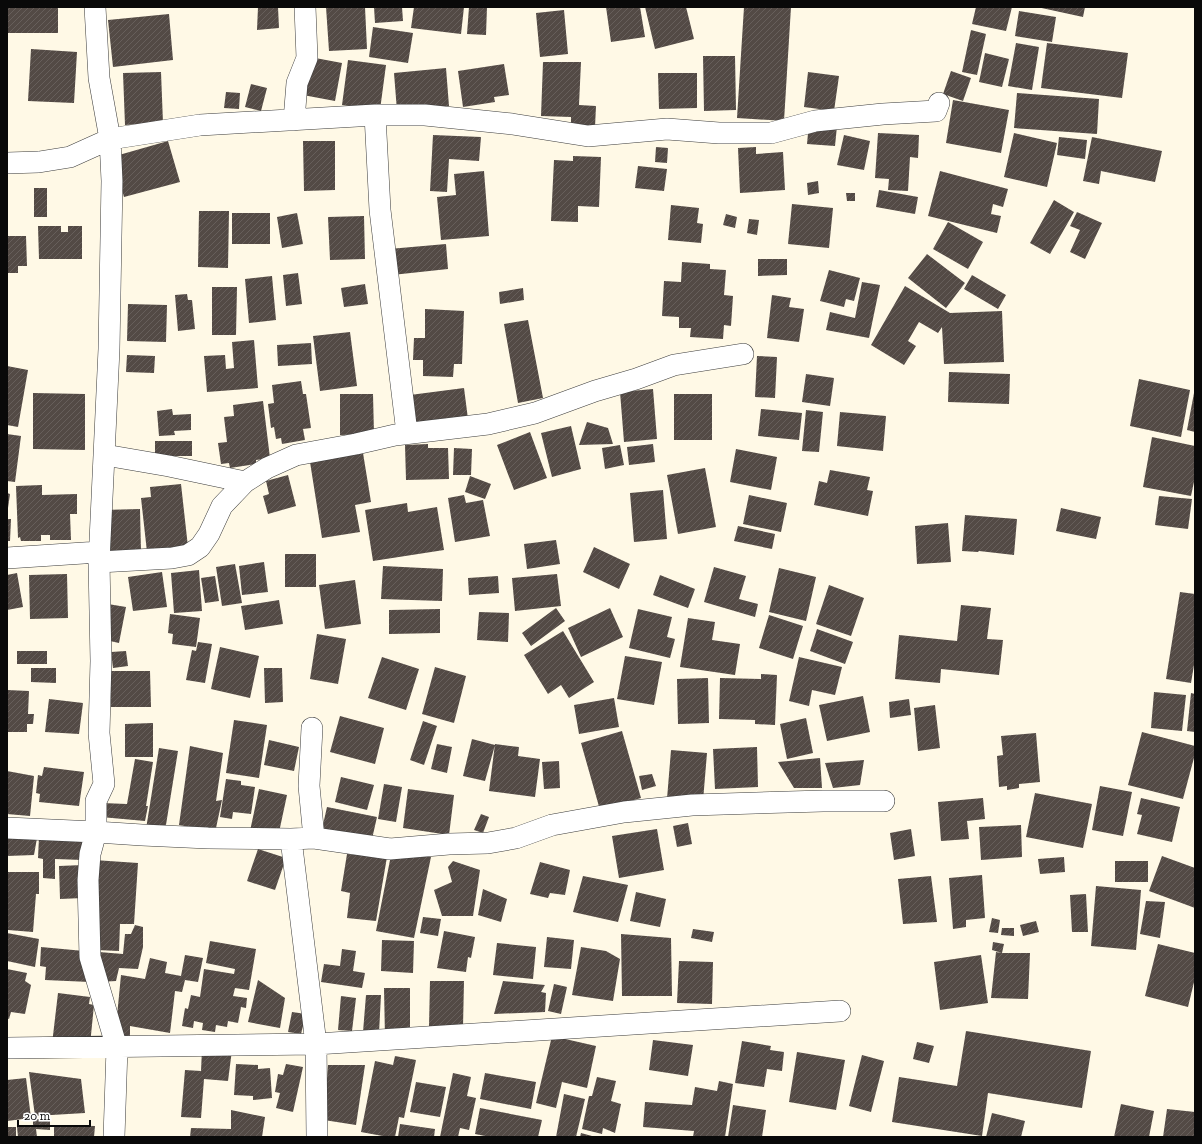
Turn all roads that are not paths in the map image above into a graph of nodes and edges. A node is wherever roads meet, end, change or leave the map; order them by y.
1 (95, 7) edge
2 (305, 7) edge
3 (939, 103) dead end
4 (375, 115) junction
5 (294, 120) junction
6 (110, 139) junction
7 (7, 163) edge
8 (743, 354) dead end
9 (407, 433) junction
10 (104, 455) junction
11 (245, 482) junction
12 (99, 557) junction
13 (7, 558) edge
14 (312, 728) dead end
15 (884, 801) dead end
16 (7, 828) edge
17 (96, 832) junction
18 (314, 838) junction
19 (291, 839) junction
20 (840, 1011) dead end
21 (316, 1044) junction
22 (7, 1048) edge
23 (117, 1048) junction
24 (114, 1137) edge
25 (317, 1137) edge

1 - 6 street
2 - 5 street
3 - 4 street
4 - 5 street
4 - 9 street
5 - 6 street
6 - 7 street
6 - 10 street
8 - 9 street
9 - 11 street
10 - 11 street
10 - 12 street
11 - 12 street
12 - 13 street
12 - 17 street
14 - 18 street
15 - 18 street
16 - 17 street
17 - 19 street
17 - 23 street
18 - 19 street
19 - 21 street
20 - 21 street
21 - 23 street
21 - 25 street
22 - 23 street
23 - 24 street

